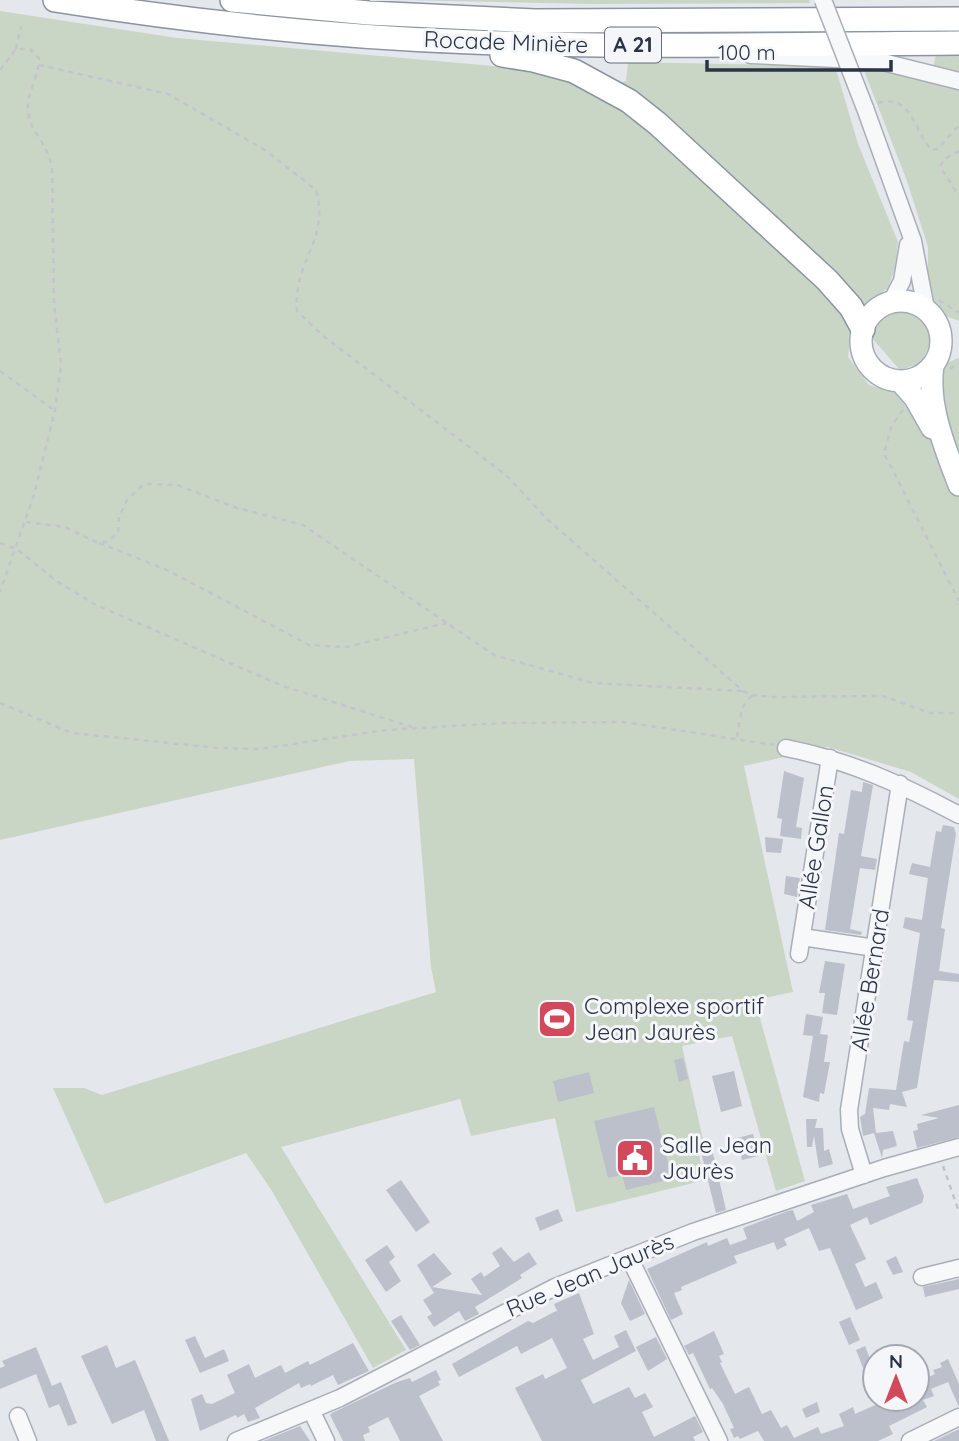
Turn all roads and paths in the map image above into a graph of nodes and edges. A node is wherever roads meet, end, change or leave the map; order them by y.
1 (55, 0) edge
2 (232, 0) edge
3 (823, 0) edge
4 (959, 6) edge
5 (959, 19) edge
6 (803, 20) junction
7 (21, 26) dead end
8 (346, 34) junction
9 (959, 43) edge
10 (651, 45) junction
11 (16, 49) junction
12 (39, 65) junction
13 (0, 70) edge
14 (959, 81) edge
15 (870, 106) junction
16 (959, 125) edge
17 (938, 149) junction
18 (959, 151) edge
19 (944, 159) junction
20 (959, 196) edge
21 (908, 225) junction
22 (891, 302) junction
23 (933, 309) junction
24 (959, 313) edge
25 (959, 328) edge
26 (863, 330) junction
27 (959, 348) edge
28 (959, 363) edge
29 (939, 366) junction
30 (0, 371) edge
31 (900, 381) junction
32 (915, 398) junction
33 (55, 410) junction
34 (950, 461) junction
35 (959, 485) edge
36 (26, 522) junction
37 (96, 542) junction
38 (0, 543) edge
39 (17, 549) junction
40 (0, 592) edge
41 (959, 601) edge
42 (447, 623) junction
43 (743, 691) junction
44 (752, 695) junction
45 (0, 703) edge
46 (959, 713) edge
47 (415, 728) junction
48 (737, 738) junction
49 (786, 748) joint
50 (830, 758) junction
51 (900, 784) junction
52 (959, 815) edge
53 (802, 937) junction
54 (875, 948) junction
55 (799, 954) dead end
56 (959, 1147) edge
57 (938, 1153) junction
58 (864, 1175) junction
59 (959, 1212) edge
60 (629, 1257) junction
61 (959, 1268) edge
62 (922, 1277) dead end
63 (311, 1410) junction
64 (18, 1416) dead end
65 (959, 1417) edge
66 (242, 1440) edge
67 (28, 1441) edge
68 (326, 1441) edge
69 (719, 1441) edge
70 (911, 1441) edge

1 - 8 highway, Rocade Minière / A 21
2 - 6 highway, Rocade Minière / A 21
3 - 15 street, bridge
4 - 6 highway
5 - 6 highway, Rocade Minière / A 21
7 - 11 path
8 - 10 highway, Rocade Minière / A 21
8 - 26 highway
9 - 10 highway, Rocade Minière / A 21
10 - 14 street
11 - 12 path
11 - 13 path
12 - 33 path
12 - 43 path
15 - 17 path
15 - 21 street
16 - 17 path
17 - 19 path
18 - 19 path
19 - 20 path
21 - 22 street
21 - 23 street
22 - 23 main road
22 - 26 main road
23 - 24 path
23 - 25 main road
23 - 29 main road
26 - 31 main road
27 - 29 main road
28 - 29 path
29 - 31 main road
29 - 34 main road
30 - 33 path
31 - 32 main road
32 - 34 main road
32 - 41 path
33 - 36 path
34 - 35 main road
36 - 37 path
36 - 39 path
37 - 42 path
37 - 42 path
38 - 39 path
39 - 40 path
39 - 47 path
42 - 43 path
43 - 44 path
44 - 46 path
44 - 48 path
45 - 47 path
47 - 48 path
48 - 49 path
49 - 50 street
50 - 51 street
50 - 53 street, Allée Gallon
51 - 52 street
51 - 54 street, Allée Bernard
53 - 54 street, Allée Gallon
53 - 55 street, Allée Gallon
54 - 58 street, Allée Bernard
56 - 57 street, Rue Jean Jaurès
57 - 58 street, Rue Jean Jaurès
57 - 59 path
58 - 60 street, Rue Jean Jaurès
60 - 63 street, Rue Jean Jaurès
60 - 69 street
61 - 62 street
63 - 66 street, Rue Jean Jaurès
63 - 68 street
64 - 67 street
65 - 70 street

